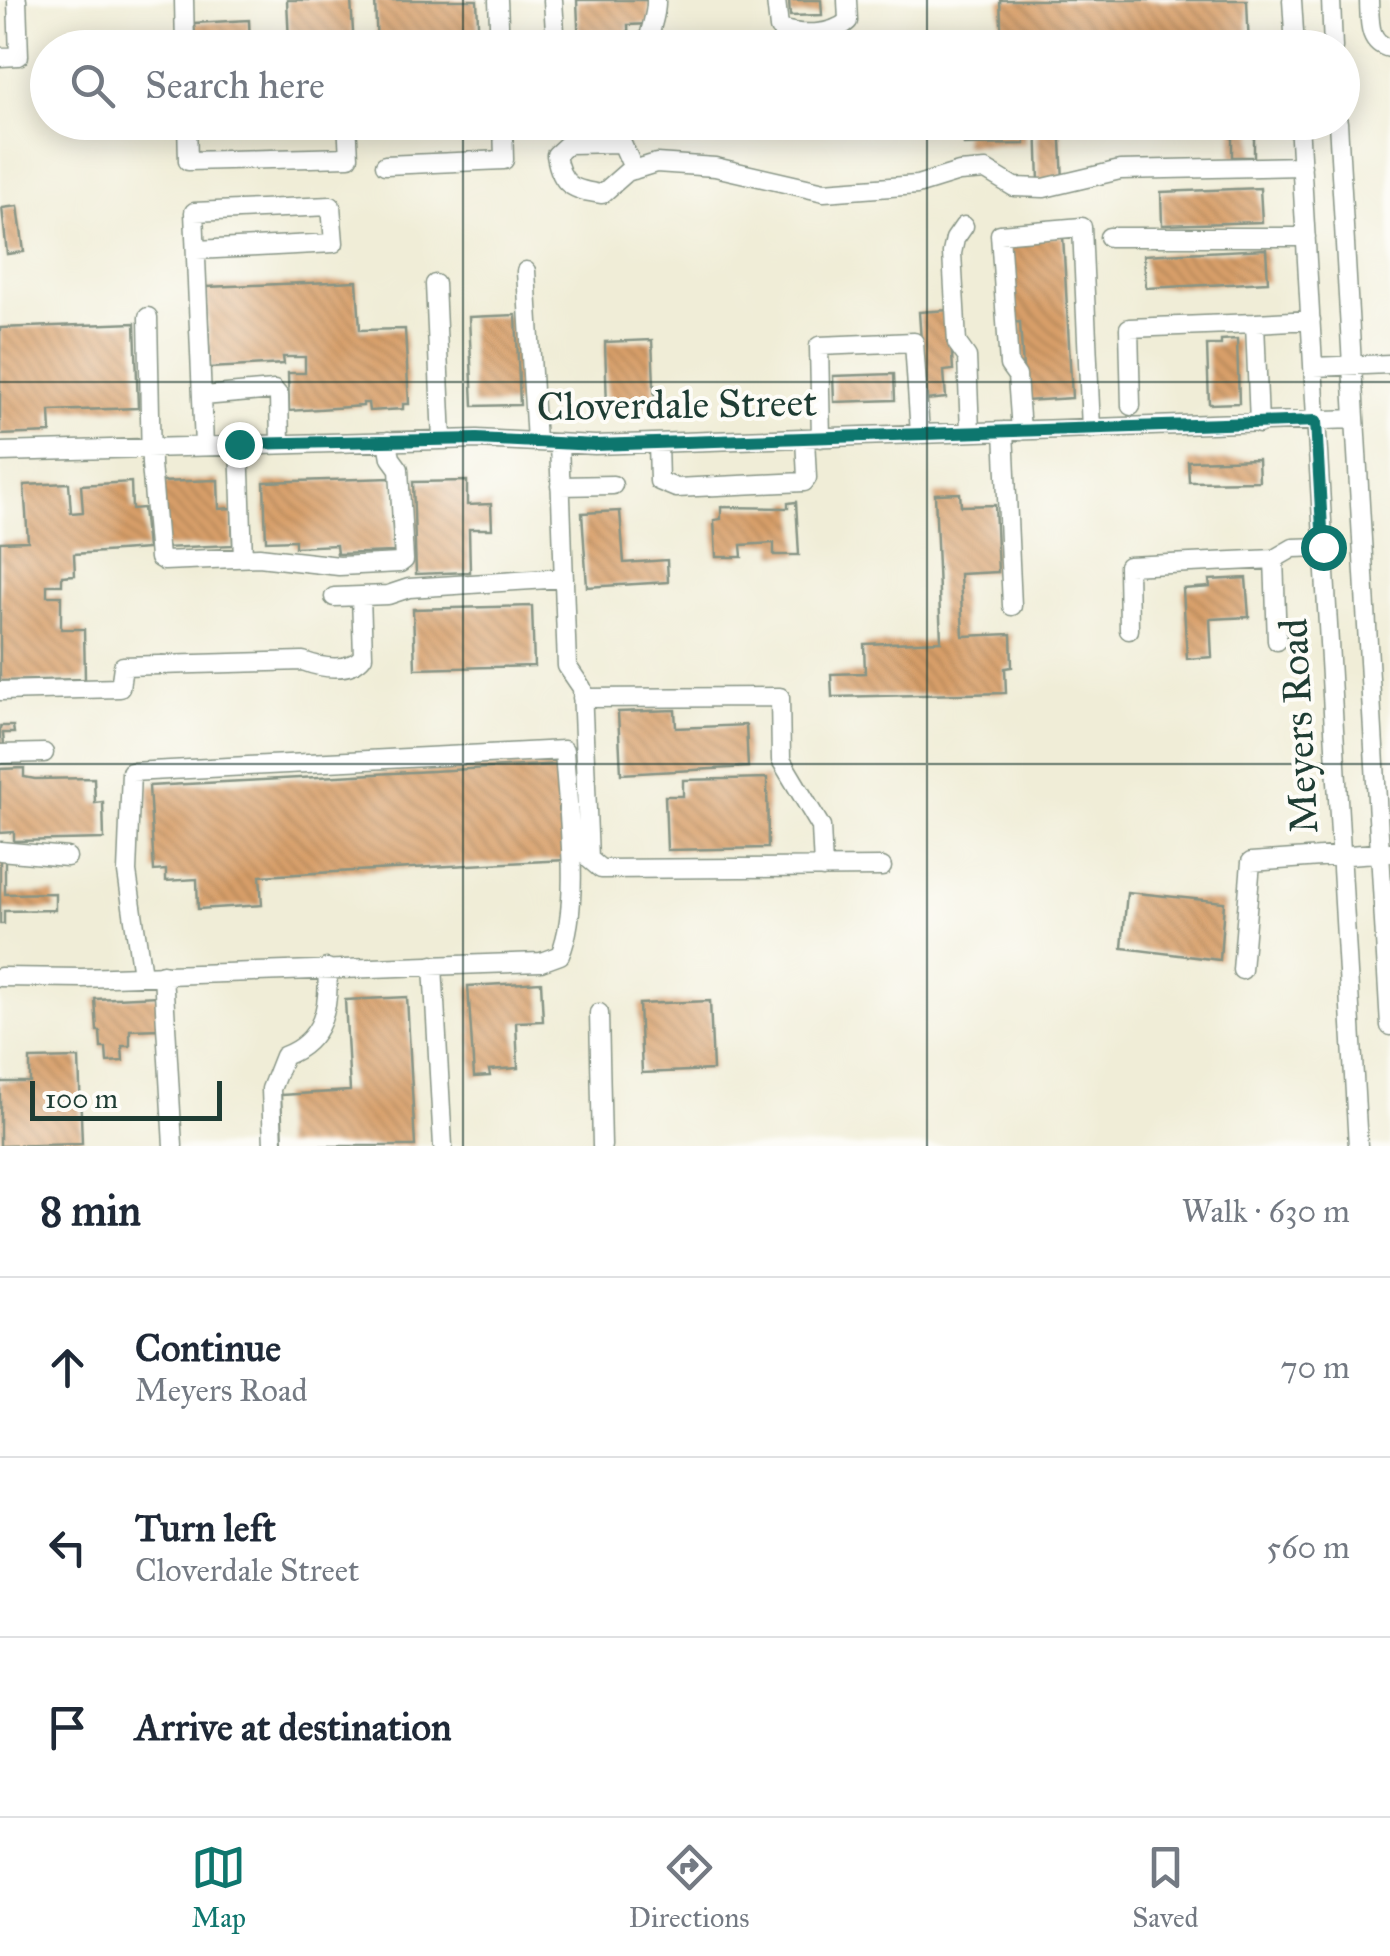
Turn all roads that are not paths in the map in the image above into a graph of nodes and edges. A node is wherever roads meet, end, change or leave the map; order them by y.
1 (17, 0) edge
2 (184, 0) edge
3 (498, 0) edge
4 (553, 0) edge
5 (656, 0) edge
6 (776, 0) edge
7 (846, 0) edge
8 (1292, 0) edge
9 (1330, 0) edge
10 (1369, 0) edge
11 (185, 30) edge
12 (499, 30) edge
13 (555, 30) edge
14 (650, 30) edge
15 (784, 30) edge
16 (837, 30) edge
17 (1294, 30) edge
18 (1332, 30) edge
19 (1390, 48) edge
20 (0, 57) edge
21 (187, 140) edge
22 (348, 140) edge
23 (503, 140) edge
24 (1300, 140) edge
25 (1339, 140) edge
26 (385, 165) dead end
27 (1302, 166) junction
28 (634, 170) dead end
29 (964, 226) dead end
30 (1109, 237) dead end
31 (1306, 237) junction
32 (196, 250) junction
33 (526, 272) dead end
34 (435, 284) dead end
35 (148, 317) dead end
36 (1311, 320) junction
37 (1255, 323) junction
38 (1351, 364) junction
39 (1390, 364) edge
40 (1313, 367) junction
41 (203, 396) junction
42 (1131, 406) dead end
43 (1355, 419) junction
44 (1316, 421) junction
45 (1260, 424) junction
46 (1091, 429) junction
47 (1013, 431) junction
48 (970, 432) junction
49 (920, 434) junction
50 (813, 438) junction
51 (442, 440) junction
52 (388, 441) junction
53 (536, 442) junction
54 (559, 443) junction
55 (658, 443) junction
56 (239, 444) junction
57 (280, 444) junction
58 (204, 445) junction
59 (151, 447) junction
60 (0, 452) edge
61 (613, 485) dead end
62 (560, 486) junction
63 (1323, 547) junction
64 (243, 558) junction
65 (1274, 559) junction
66 (564, 578) junction
67 (362, 596) junction
68 (334, 597) dead end
69 (1012, 606) dead end
70 (1129, 630) dead end
71 (1277, 641) dead end
72 (0, 691) edge
73 (582, 698) junction
74 (44, 752) dead end
75 (0, 754) edge
76 (0, 852) edge
77 (1385, 852) edge
78 (1340, 855) junction
79 (67, 857) dead end
80 (882, 866) dead end
81 (823, 868) junction
82 (433, 964) junction
83 (327, 968) junction
84 (1242, 970) dead end
85 (170, 974) junction
86 (142, 975) junction
87 (0, 977) edge
88 (599, 1012) dead end
89 (1390, 1026) edge
90 (173, 1146) edge
91 (273, 1146) edge
92 (443, 1146) edge
93 (602, 1146) edge
94 (1358, 1146) edge

1 - 20 street
2 - 11 street
3 - 12 street
4 - 13 street
5 - 14 street
6 - 15 street
7 - 16 street
8 - 17 street
9 - 18 street
10 - 19 street
21 - 22 street
23 - 26 street
24 - 27 street, Meyers Road
25 - 38 street, Meyers Road
27 - 28 street
27 - 31 street, Meyers Road
29 - 48 street
30 - 31 street
31 - 36 street, Meyers Road
32 - 32 street
32 - 41 street
33 - 53 street
34 - 51 street
35 - 59 street
36 - 37 street
36 - 40 street, Meyers Road
37 - 42 street
37 - 45 street
38 - 39 street
38 - 40 street
38 - 43 street, Meyers Road
40 - 44 street, Meyers Road
41 - 57 street
41 - 58 street
43 - 44 street, Cloverdale Street
43 - 77 street, Meyers Road
44 - 45 street, Cloverdale Street
44 - 63 street, Meyers Road
45 - 46 street, Cloverdale Street
46 - 47 street, Cloverdale Street
46 - 47 street
47 - 48 street, Cloverdale Street
47 - 69 street
48 - 49 street, Cloverdale Street
49 - 50 street, Cloverdale Street
49 - 50 street
50 - 55 street, Cloverdale Street
50 - 55 street
51 - 52 street, Cloverdale Street
51 - 53 street, Cloverdale Street
52 - 57 street, Cloverdale Street
52 - 64 street
53 - 54 street, Cloverdale Street
54 - 55 street, Cloverdale Street
54 - 62 street
56 - 57 street, Cloverdale Street
56 - 58 street, Cloverdale Street
56 - 64 street
58 - 59 street, Cloverdale Street
59 - 60 street, Cloverdale Street
59 - 64 street
61 - 62 street
62 - 66 street
63 - 65 street
63 - 78 street, Meyers Road
65 - 70 street
65 - 71 street
66 - 67 street
66 - 73 street
67 - 68 street
67 - 72 street
73 - 81 street
73 - 81 street
74 - 75 street
76 - 79 street
77 - 78 street
77 - 89 street, Meyers Road
78 - 84 street
78 - 94 street, Meyers Road
80 - 81 street
82 - 83 street
82 - 86 street
82 - 92 street
83 - 85 street
83 - 91 street
85 - 86 street
85 - 90 street
86 - 87 street
88 - 93 street

